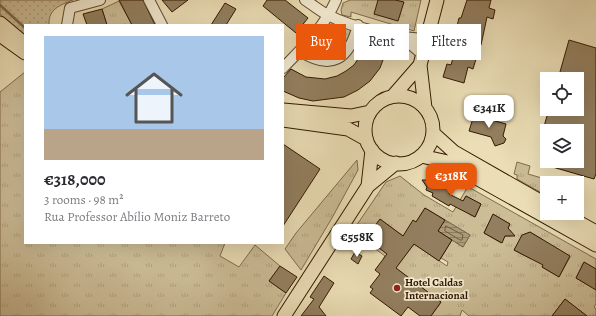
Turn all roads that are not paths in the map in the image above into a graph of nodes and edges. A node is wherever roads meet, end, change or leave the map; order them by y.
1 (100, 0) edge
2 (149, 0) edge
3 (305, 0) edge
4 (336, 0) edge
5 (437, 0) edge
6 (329, 16) junction
7 (0, 23) edge
8 (67, 24) edge
9 (161, 24) edge
10 (324, 24) edge
11 (355, 24) edge
12 (430, 24) edge
13 (0, 35) edge
14 (354, 36) edge
15 (24, 43) edge
16 (409, 45) edge
17 (24, 52) edge
18 (346, 52) edge
19 (417, 54) edge
20 (296, 55) edge
21 (314, 60) edge
22 (334, 60) edge
23 (420, 60) edge
24 (421, 60) edge
25 (284, 67) edge
26 (393, 96) junction
27 (425, 108) junction
28 (284, 110) edge
29 (370, 112) junction
30 (284, 120) edge
31 (433, 133) junction
32 (369, 144) junction
33 (421, 156) junction
34 (396, 163) junction
35 (368, 186) junction
36 (540, 201) edge
37 (575, 220) edge
38 (596, 232) edge
39 (596, 245) edge
40 (284, 316) edge

1 - 8 street
2 - 9 street
3 - 6 street
4 - 6 street
5 - 12 main road
6 - 10 street
6 - 11 street
7 - 15 main road
13 - 17 main road
14 - 18 street
16 - 19 street
20 - 25 street
21 - 22 street
23 - 26 main road
24 - 27 main road
26 - 27 main road
26 - 29 main road
27 - 31 main road
28 - 29 main road
29 - 32 main road
30 - 32 main road
31 - 33 main road
31 - 36 main road
32 - 34 main road
32 - 35 main road
33 - 34 main road
33 - 39 main road
34 - 35 main road
35 - 40 main road
37 - 38 main road

